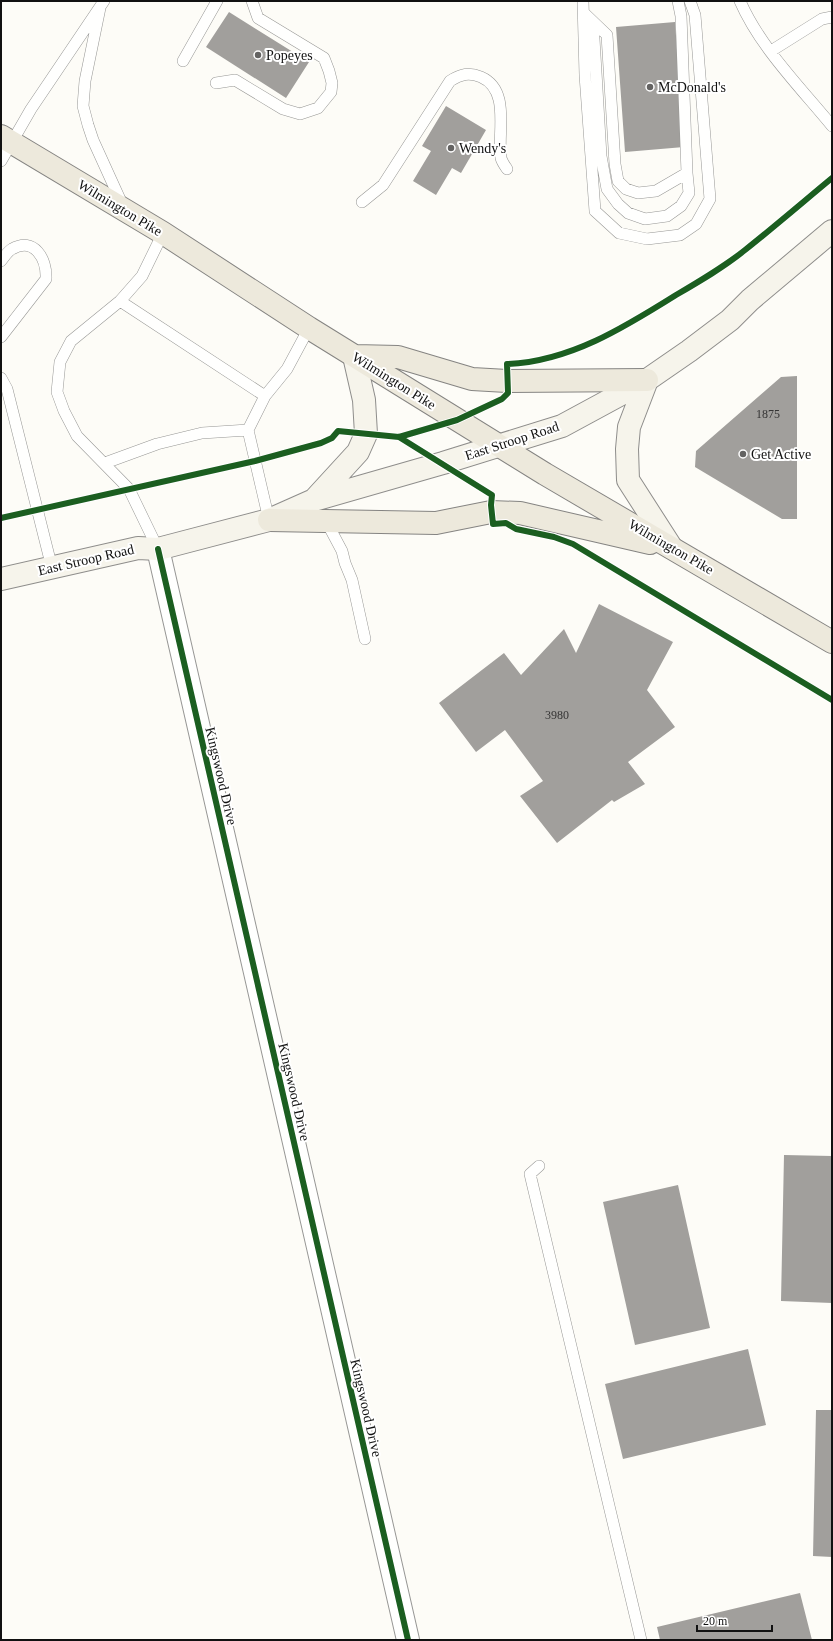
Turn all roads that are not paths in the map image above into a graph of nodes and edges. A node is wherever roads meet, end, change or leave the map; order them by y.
1 (217, 1) edge
2 (252, 1) edge
3 (583, 1) edge
4 (678, 1) edge
5 (690, 1) edge
6 (740, 1) edge
7 (102, 4) edge
8 (584, 13) junction
9 (832, 18) edge
10 (593, 22) junction
11 (771, 51) junction
12 (183, 61) dead end
13 (216, 83) dead end
14 (832, 126) edge
15 (4, 146) edge
16 (507, 169) dead end
17 (687, 173) junction
18 (362, 202) dead end
19 (126, 212) junction
20 (832, 231) edge
21 (163, 233) junction
22 (1, 261) edge
23 (120, 301) junction
24 (309, 328) junction
25 (1, 337) edge
26 (354, 356) junction
27 (1, 378) edge
28 (647, 380) junction
29 (265, 396) junction
30 (248, 430) junction
31 (499, 446) junction
32 (105, 463) junction
33 (314, 500) junction
34 (269, 520) junction
35 (326, 520) junction
36 (671, 548) junction
37 (158, 549) junction
38 (52, 568) junction
39 (1, 579) edge
40 (365, 639) dead end
41 (832, 642) edge
42 (539, 1166) dead end
43 (408, 1640) edge
44 (641, 1640) edge

1 - 12 lane
2 - 13 lane
3 - 8 lane
4 - 17 lane
5 - 8 lane
6 - 11 lane
7 - 15 lane
7 - 19 lane
8 - 10 lane
9 - 11 lane
10 - 17 lane
10 - 17 lane
11 - 14 lane
15 - 19 main road, Wilmington Pike
16 - 18 lane
19 - 21 main road, Wilmington Pike
20 - 28 main road, East Stroop Road
21 - 23 lane
21 - 24 main road, Wilmington Pike
22 - 25 lane
23 - 29 lane
23 - 32 lane
24 - 26 main road, Wilmington Pike
24 - 29 lane
26 - 28 main road
26 - 31 main road, Wilmington Pike
26 - 33 main road
27 - 38 lane
28 - 31 main road, East Stroop Road
28 - 36 main road
29 - 30 lane
30 - 32 lane
30 - 34 lane
31 - 33 main road, East Stroop Road
31 - 36 main road, Wilmington Pike
32 - 37 lane
33 - 34 main road, East Stroop Road
33 - 35 lane
34 - 35 main road
34 - 37 main road, East Stroop Road
35 - 36 main road
35 - 40 lane
36 - 41 main road, Wilmington Pike
37 - 38 main road, East Stroop Road
37 - 43 street, Kingswood Drive
38 - 39 main road, East Stroop Road
42 - 44 lane

